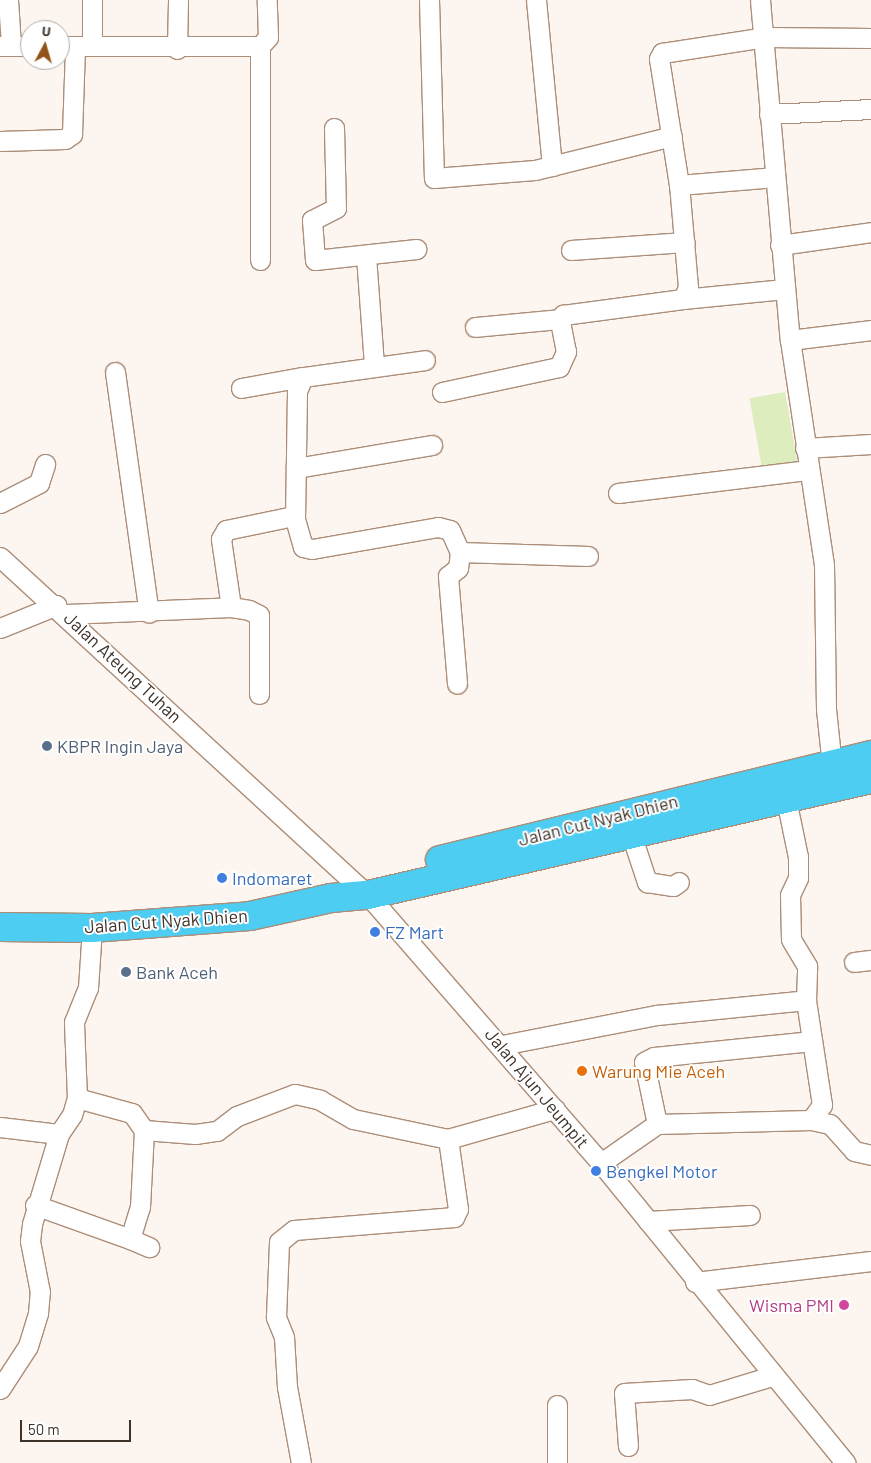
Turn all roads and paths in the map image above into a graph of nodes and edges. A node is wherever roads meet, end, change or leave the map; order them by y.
1 (8, 0) edge
2 (92, 0) edge
3 (178, 0) edge
4 (267, 0) edge
5 (429, 0) edge
6 (536, 0) edge
7 (760, 0) edge
8 (765, 37) junction
9 (871, 38) edge
10 (5, 46) edge
11 (20, 46) edge
12 (76, 46) edge
13 (260, 46) junction
14 (177, 49) junction
15 (871, 110) edge
16 (769, 114) junction
17 (334, 128) dead end
18 (672, 136) junction
19 (0, 140) edge
20 (552, 166) junction
21 (775, 177) junction
22 (679, 185) junction
23 (871, 232) edge
24 (685, 242) junction
25 (780, 245) junction
26 (416, 249) dead end
27 (571, 250) dead end
28 (366, 256) junction
29 (260, 260) dead end
30 (785, 289) junction
31 (683, 299) junction
32 (560, 319) junction
33 (475, 327) dead end
34 (871, 330) edge
35 (790, 340) junction
36 (425, 360) dead end
37 (374, 366) junction
38 (115, 372) dead end
39 (303, 377) junction
40 (240, 388) dead end
41 (442, 392) dead end
42 (871, 444) edge
43 (432, 445) dead end
44 (805, 448) junction
45 (45, 464) dead end
46 (296, 468) junction
47 (808, 470) junction
48 (618, 493) dead end
49 (0, 503) edge
50 (295, 519) junction
51 (460, 552) junction
52 (588, 556) dead end
53 (0, 557) edge
54 (231, 607) junction
55 (62, 610) junction
56 (149, 613) junction
57 (0, 628) edge
58 (457, 684) dead end
59 (259, 694) dead end
60 (871, 755) edge
61 (833, 776) junction
62 (871, 779) edge
63 (786, 799) junction
64 (631, 834) junction
65 (679, 882) dead end
66 (362, 888) junction
67 (0, 927) edge
68 (92, 928) junction
69 (806, 1000) junction
70 (812, 1041) junction
71 (502, 1046) junction
72 (77, 1098) junction
73 (555, 1108) junction
74 (811, 1120) junction
75 (657, 1124) junction
76 (0, 1127) edge
77 (144, 1130) junction
78 (59, 1134) junction
79 (448, 1140) junction
80 (871, 1155) edge
81 (601, 1163) junction
82 (35, 1205) junction
83 (750, 1215) dead end
84 (648, 1221) junction
85 (130, 1239) junction
86 (149, 1247) dead end
87 (871, 1261) edge
88 (695, 1282) junction
89 (772, 1376) junction
90 (0, 1389) edge
91 (557, 1405) dead end
92 (628, 1446) dead end
93 (301, 1463) edge
94 (557, 1463) edge
95 (846, 1463) edge

1 - 10 street
2 - 12 street
3 - 14 street
4 - 13 street
5 - 20 street
6 - 20 street
7 - 8 street
8 - 9 street
8 - 16 street
8 - 18 street
10 - 11 street
12 - 14 street
12 - 19 street
13 - 14 street
13 - 29 street
15 - 16 street
16 - 21 street
17 - 28 street
18 - 20 street
18 - 22 street
21 - 22 street
21 - 25 street
22 - 24 street
23 - 25 street
24 - 27 street
24 - 31 street
25 - 30 street
26 - 28 street
28 - 37 street
30 - 31 street
30 - 35 street
31 - 32 street
32 - 33 street
32 - 41 street
34 - 35 street
35 - 44 street
36 - 37 street
37 - 39 street
38 - 56 street
39 - 40 street
39 - 46 street
42 - 44 street
43 - 46 street
44 - 47 street
45 - 49 street
46 - 50 street
47 - 48 street
47 - 61 street
50 - 51 street
50 - 54 street
51 - 52 street
51 - 58 street
53 - 55 street, Jalan Ateung Tuhan
54 - 56 street
54 - 59 street
55 - 56 street
55 - 57 street
55 - 66 street, Jalan Ateung Tuhan
60 - 61 highway, Jalan Cut Nyak Dhien
61 - 62 highway, Jalan Cut Nyak Dhien
61 - 63 highway, Jalan Cut Nyak Dhien
61 - 66 highway, Jalan Cut Nyak Dhien
63 - 64 highway, Jalan Cut Nyak Dhien
63 - 69 street
64 - 65 street
64 - 66 highway, Jalan Cut Nyak Dhien
66 - 68 highway, Jalan Cut Nyak Dhien
66 - 71 street, Jalan Ajun Jeumpit
67 - 68 highway, Jalan Cut Nyak Dhien
68 - 72 street
69 - 70 street
69 - 71 street
70 - 74 street
70 - 75 street
71 - 73 street, Jalan Ajun Jeumpit
72 - 77 street
72 - 78 street
73 - 79 street
73 - 81 street, Jalan Ajun Jeumpit
74 - 75 street
74 - 80 street
75 - 81 street
76 - 78 street
77 - 79 street
77 - 85 street
78 - 82 street
79 - 93 street
81 - 84 street, Jalan Ajun Jeumpit
82 - 85 street
82 - 90 street
83 - 84 street
84 - 88 street, Jalan Ajun Jeumpit
85 - 86 street
87 - 88 street
88 - 89 street, Jalan Ajun Jeumpit
89 - 92 street
89 - 95 street, Jalan Ajun Jeumpit
91 - 94 street

